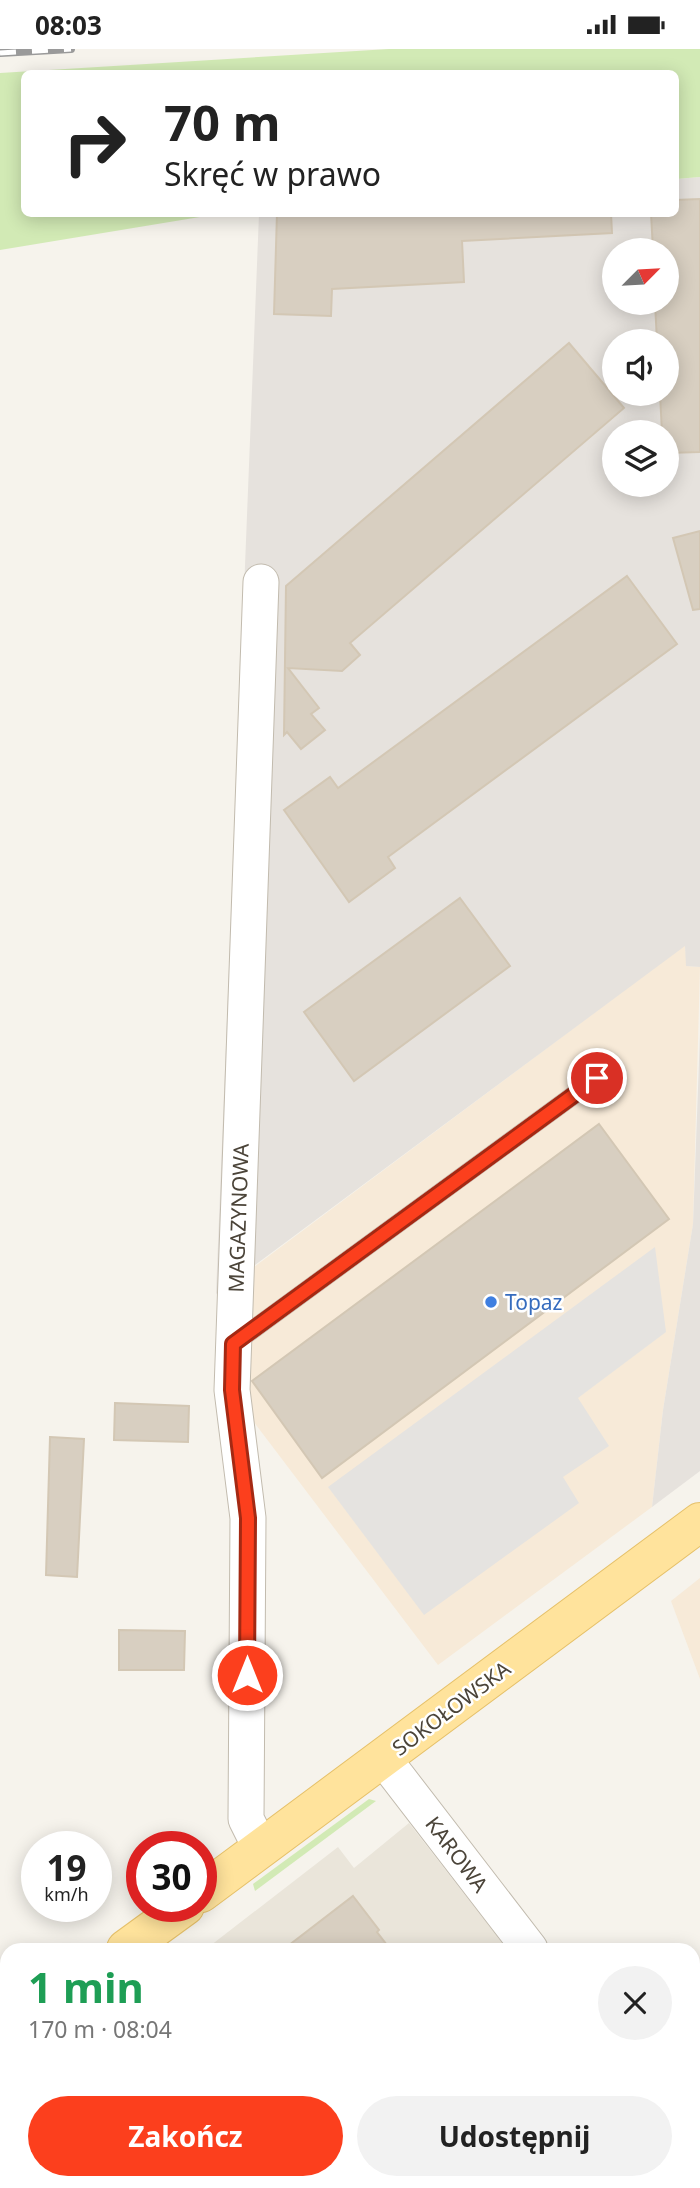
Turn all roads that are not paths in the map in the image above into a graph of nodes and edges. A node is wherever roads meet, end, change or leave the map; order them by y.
1 (261, 582) dead end
2 (597, 1078) dead end
3 (233, 1344) junction
4 (700, 1523) edge
5 (383, 1758) junction
6 (261, 1849) junction
7 (217, 1881) edge
8 (162, 1922) edge
9 (134, 1943) edge
10 (525, 1943) edge

1 - 3 street, MAGAZYNOWA
2 - 3 lane
3 - 6 street, MAGAZYNOWA
4 - 5 main road, SOKOŁOWSKA
5 - 6 main road, SOKOŁOWSKA
5 - 10 street, KAROWA
6 - 7 main road, SOKOŁOWSKA
8 - 9 main road

